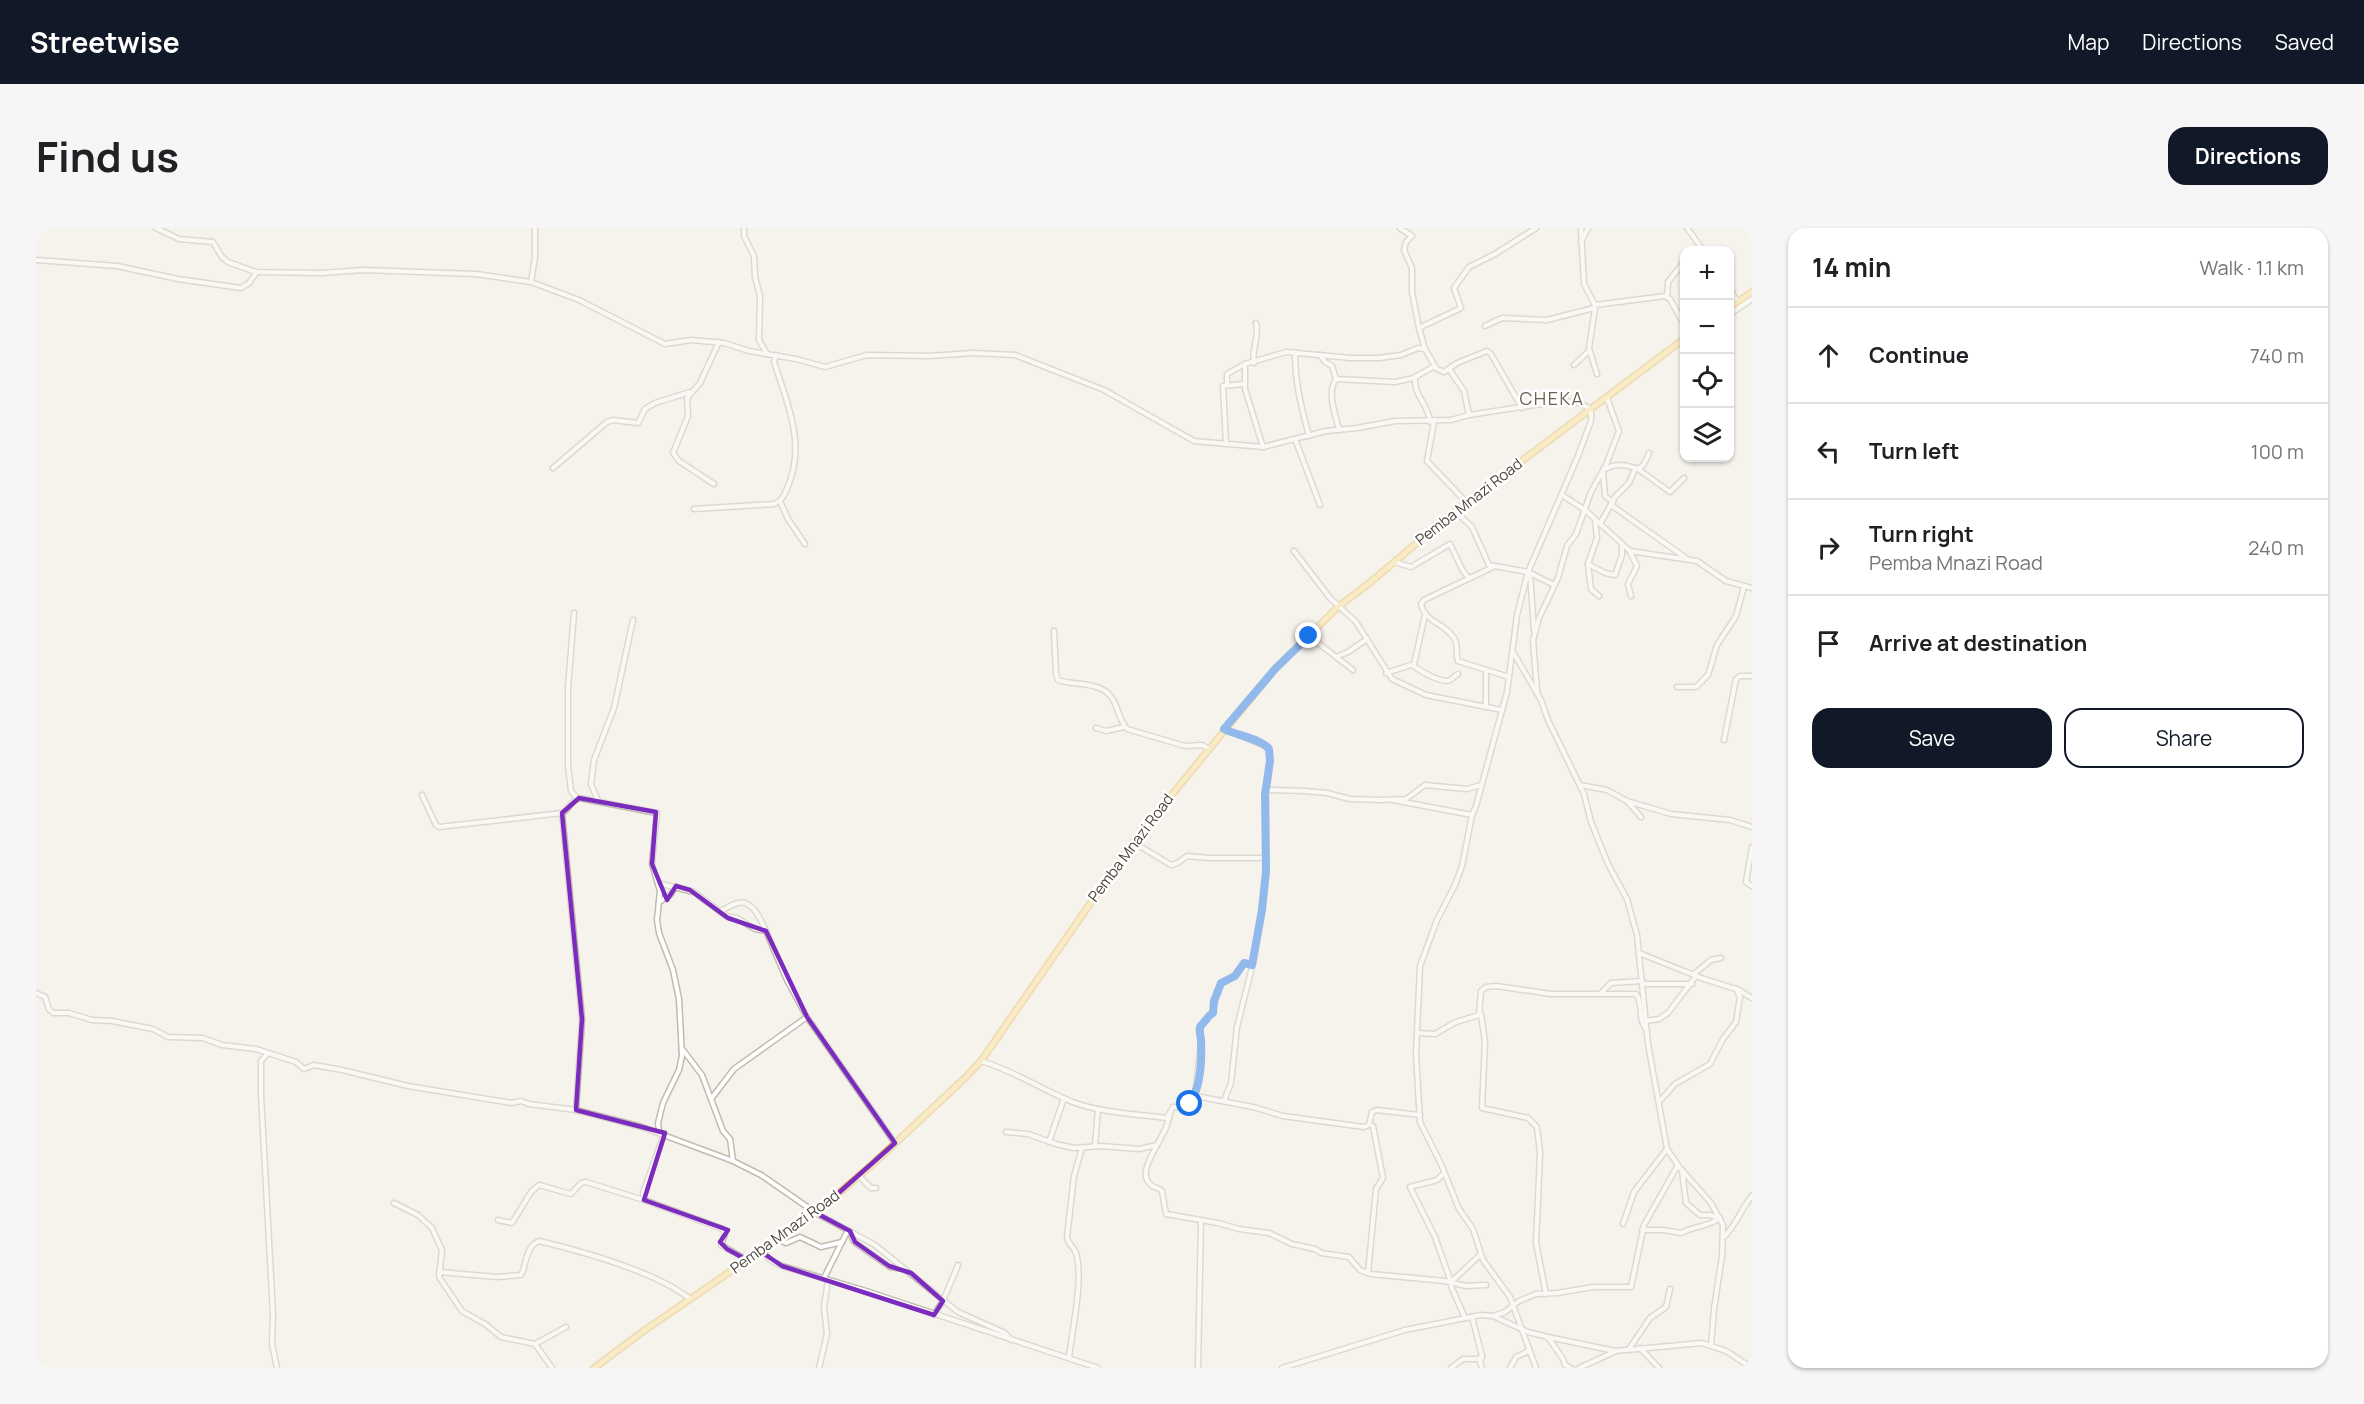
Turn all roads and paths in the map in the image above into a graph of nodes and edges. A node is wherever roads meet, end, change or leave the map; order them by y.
1 (156, 228) edge
2 (535, 228) edge
3 (744, 228) edge
4 (1400, 228) edge
5 (1536, 228) edge
6 (1581, 228) edge
7 (1588, 228) edge
8 (1687, 228) edge
9 (1580, 242) junction
10 (1700, 246) edge
11 (36, 260) edge
12 (1680, 267) edge
13 (256, 272) junction
14 (531, 282) junction
15 (1752, 292) edge
16 (1734, 296) edge
17 (1667, 297) junction
18 (1752, 299) edge
19 (1737, 301) junction
20 (1734, 304) edge
21 (1596, 307) junction
22 (1734, 311) edge
23 (1680, 318) edge
24 (1256, 323) dead end
25 (1485, 326) dead end
26 (1419, 328) junction
27 (718, 342) junction
28 (1680, 342) edge
29 (1425, 350) junction
30 (1590, 351) junction
31 (1295, 352) junction
32 (767, 354) junction
33 (1320, 355) junction
34 (776, 356) junction
35 (1254, 363) junction
36 (1245, 364) junction
37 (1574, 365) dead end
38 (1436, 368) junction
39 (1449, 369) junction
40 (1597, 374) dead end
41 (1415, 377) junction
42 (1336, 379) junction
43 (1227, 384) junction
44 (1244, 384) junction
45 (691, 392) junction
46 (1607, 398) junction
47 (1522, 408) junction
48 (1591, 409) junction
49 (1469, 415) junction
50 (1432, 422) junction
51 (1339, 430) junction
52 (1309, 436) junction
53 (1295, 439) junction
54 (1226, 444) junction
55 (1263, 447) junction
56 (1649, 453) dead end
57 (553, 468) dead end
58 (1636, 469) junction
59 (1603, 470) junction
60 (1684, 478) dead end
61 (714, 484) dead end
62 (1562, 495) junction
63 (780, 501) junction
64 (1467, 502) junction
65 (1612, 503) junction
66 (1320, 505) dead end
67 (694, 509) dead end
68 (1585, 510) junction
69 (1455, 511) junction
70 (1595, 520) junction
71 (1600, 524) junction
72 (806, 544) dead end
73 (1622, 545) junction
74 (1294, 551) dead end
75 (1630, 551) junction
76 (1688, 558) junction
77 (1394, 562) junction
78 (1588, 564) junction
79 (1493, 567) junction
80 (1529, 573) junction
81 (1469, 577) junction
82 (1554, 585) junction
83 (1744, 586) junction
84 (1752, 588) edge
85 (1599, 596) dead end
86 (1631, 596) dead end
87 (1340, 606) junction
88 (574, 613) dead end
89 (1425, 615) junction
90 (633, 620) dead end
91 (1054, 631) dead end
92 (1535, 634) junction
93 (1309, 636) junction
94 (1367, 639) junction
95 (1513, 651) junction
96 (1336, 657) junction
97 (1412, 665) junction
98 (1353, 670) dead end
99 (1486, 670) junction
100 (1386, 673) junction
101 (1458, 674) dead end
102 (1752, 676) edge
103 (1509, 677) junction
104 (1677, 687) dead end
105 (1537, 692) junction
106 (1486, 707) junction
107 (1502, 710) junction
108 (1125, 727) junction
109 (1096, 728) dead end
110 (1224, 729) junction
111 (1724, 740) dead end
112 (1209, 749) junction
113 (1482, 785) junction
114 (1579, 785) junction
115 (1267, 789) junction
116 (422, 795) dead end
117 (578, 798) junction
118 (1390, 800) junction
119 (598, 801) junction
120 (1627, 801) junction
121 (562, 813) junction
122 (1472, 815) junction
123 (1641, 817) dead end
124 (1752, 827) edge
125 (1133, 842) junction
126 (1752, 847) edge
127 (1266, 858) junction
128 (658, 883) junction
129 (676, 886) junction
130 (1752, 886) edge
131 (659, 902) junction
132 (719, 912) junction
133 (765, 930) junction
134 (1639, 953) junction
135 (1721, 958) dead end
136 (1252, 965) junction
137 (1695, 975) junction
138 (1642, 983) junction
139 (1692, 984) junction
140 (1736, 989) junction
141 (36, 993) edge
142 (1600, 994) junction
143 (1752, 998) edge
144 (1481, 1014) junction
145 (807, 1017) junction
146 (1646, 1021) junction
147 (1647, 1030) junction
148 (1417, 1033) junction
149 (682, 1049) junction
150 (268, 1053) junction
151 (981, 1061) junction
152 (1195, 1097) junction
153 (1064, 1098) junction
154 (711, 1099) junction
155 (1224, 1101) junction
156 (1660, 1105) junction
157 (1097, 1108) junction
158 (576, 1110) junction
159 (1170, 1114) junction
160 (1419, 1115) junction
161 (1373, 1126) dead end
162 (1006, 1132) dead end
163 (662, 1133) junction
164 (1049, 1142) junction
165 (895, 1143) junction
166 (1156, 1145) junction
167 (1095, 1146) junction
168 (1082, 1148) junction
169 (1667, 1149) junction
170 (734, 1161) junction
171 (1678, 1165) junction
172 (1682, 1170) junction
173 (1444, 1173) junction
174 (859, 1176) junction
175 (876, 1188) dead end
176 (1752, 1196) edge
177 (644, 1200) junction
178 (394, 1203) dead end
179 (816, 1213) junction
180 (1719, 1218) junction
181 (498, 1220) dead end
182 (1201, 1220) junction
183 (1623, 1224) dead end
184 (849, 1230) junction
185 (1642, 1230) junction
186 (1724, 1237) junction
187 (778, 1239) junction
188 (842, 1242) junction
189 (763, 1249) junction
190 (1481, 1254) junction
191 (747, 1260) junction
192 (958, 1265) dead end
193 (908, 1270) junction
194 (439, 1272) junction
195 (1368, 1273) junction
196 (826, 1279) junction
197 (1451, 1282) junction
198 (1486, 1285) dead end
199 (1670, 1289) dead end
200 (1546, 1294) junction
201 (691, 1300) junction
202 (943, 1301) junction
203 (1513, 1306) junction
204 (934, 1315) junction
205 (1493, 1316) junction
206 (1472, 1317) junction
207 (1465, 1318) junction
208 (566, 1327) dead end
209 (1520, 1328) junction
210 (1548, 1337) junction
211 (1011, 1340) junction
212 (535, 1344) junction
213 (1711, 1345) junction
214 (1640, 1348) junction
215 (1629, 1349) junction
216 (1615, 1351) junction
217 (1529, 1352) junction
218 (1482, 1356) junction
219 (1069, 1358) junction
220 (278, 1368) edge
221 (552, 1368) edge
222 (594, 1368) edge
223 (819, 1368) edge
224 (1098, 1368) edge
225 (1198, 1368) edge
226 (1286, 1368) edge
227 (1451, 1368) edge
228 (1482, 1368) edge
229 (1510, 1368) edge
230 (1536, 1368) edge
231 (1571, 1368) edge
232 (1579, 1368) edge
233 (1659, 1368) edge
234 (1752, 1368) edge

1 - 13 street
2 - 14 street
3 - 32 street
4 - 26 street
5 - 26 street
6 - 9 street
7 - 9 street
8 - 10 street
9 - 21 street
11 - 13 street
12 - 17 street
13 - 14 street
14 - 27 street
15 - 19 main road
16 - 19 street
17 - 21 street
17 - 23 street
18 - 22 street
19 - 20 main road
21 - 25 street
21 - 30 street
24 - 35 street
26 - 29 street
27 - 32 street
27 - 45 street
28 - 46 main road, Pemba Mnazi Road
29 - 33 street
29 - 38 street
30 - 37 street
30 - 40 street
31 - 33 street
31 - 35 street
31 - 52 street
32 - 34 street
33 - 42 street
34 - 54 street
34 - 63 street
35 - 36 street
36 - 43 street
36 - 44 street
38 - 39 street
38 - 41 street
39 - 47 street
39 - 49 street
41 - 42 street
41 - 50 street
42 - 51 street
43 - 44 street
43 - 54 street
44 - 55 street
45 - 57 street
45 - 61 street
46 - 48 main road, Pemba Mnazi Road
46 - 59 street
47 - 48 street
47 - 49 street
48 - 62 street
48 - 64 main road, Pemba Mnazi Road
49 - 50 street
50 - 51 street
50 - 64 street
51 - 52 street
52 - 53 street
53 - 55 street
53 - 66 street
54 - 55 street
56 - 58 street
58 - 59 street
58 - 60 street
58 - 65 street
59 - 65 street
59 - 68 street
62 - 68 street
62 - 80 street
63 - 67 street
63 - 72 street
64 - 69 main road, Pemba Mnazi Road
65 - 71 street
65 - 76 street
68 - 70 street
68 - 82 street
69 - 77 main road, Pemba Mnazi Road
69 - 79 street
70 - 71 street
70 - 78 street
71 - 73 street
73 - 75 street
73 - 78 street
74 - 87 street
75 - 76 street
75 - 86 street
76 - 83 street
77 - 81 street
77 - 87 main road, Pemba Mnazi Road
78 - 85 street
79 - 80 street
79 - 81 street
80 - 82 street
80 - 92 street
80 - 95 street
81 - 89 street
82 - 92 street
83 - 84 street
83 - 104 street
87 - 93 main road, Pemba Mnazi Road
87 - 94 street
88 - 117 street
89 - 97 street
89 - 99 street
90 - 119 street
91 - 108 street
92 - 105 street
93 - 96 street
93 - 110 main road, Pemba Mnazi Road
94 - 96 street
94 - 100 street
95 - 103 street
95 - 105 street
96 - 98 street
97 - 100 street
97 - 101 street
99 - 103 street
99 - 106 street
100 - 106 street
102 - 111 street
103 - 107 street
105 - 114 street
106 - 107 street
107 - 113 street
108 - 109 street
108 - 112 street
110 - 112 main road, Pemba Mnazi Road
110 - 115 street
112 - 125 main road, Pemba Mnazi Road
113 - 118 street
113 - 122 street
114 - 120 street
114 - 134 street
115 - 118 street
115 - 127 street
116 - 121 street
117 - 119 street
117 - 121 street
118 - 122 street
119 - 128 street
120 - 123 street
120 - 124 street
121 - 158 street
122 - 148 street
125 - 127 street
125 - 151 main road, Pemba Mnazi Road
126 - 130 street
127 - 136 street
128 - 129 street
128 - 131 street
129 - 131 street
129 - 132 street
131 - 149 street
132 - 133 street
132 - 133 street
133 - 145 street
134 - 137 street
134 - 138 street
135 - 137 street
136 - 152 street
136 - 155 street
137 - 139 street
137 - 140 street
138 - 139 street
138 - 142 street
138 - 146 street
139 - 146 street
140 - 143 street
140 - 156 street
141 - 150 street
142 - 144 street
142 - 147 street
144 - 148 street
144 - 200 street
145 - 154 street
145 - 165 street
146 - 147 street
147 - 156 street
148 - 160 street
149 - 154 street
149 - 163 street
150 - 158 street
150 - 220 street
151 - 153 street
151 - 165 main road, Pemba Mnazi Road
152 - 155 street
152 - 159 street
153 - 157 street
153 - 164 street
154 - 170 street
155 - 160 street
156 - 169 street
157 - 159 street
157 - 167 street
158 - 163 street
159 - 166 street
160 - 173 street
161 - 195 street
162 - 164 street
163 - 170 street
163 - 177 street
164 - 168 street
165 - 174 main road, Pemba Mnazi Road
166 - 167 street
166 - 182 street
167 - 168 street
168 - 219 street
169 - 171 street
169 - 183 street
170 - 179 street
171 - 172 street
171 - 185 street
172 - 180 street
172 - 180 street
173 - 190 street
173 - 197 street
174 - 175 street
174 - 179 main road, Pemba Mnazi Road
176 - 186 street
177 - 181 street
177 - 191 street
178 - 194 street
179 - 184 street
179 - 187 main road, Pemba Mnazi Road
180 - 185 street
180 - 186 street
182 - 195 street
182 - 225 street
184 - 188 street
184 - 193 street
184 - 193 street
185 - 200 street
186 - 213 street
187 - 188 street
187 - 189 main road, Pemba Mnazi Road
188 - 196 street
189 - 191 main road, Pemba Mnazi Road
189 - 196 street
190 - 197 street
190 - 203 street
191 - 201 main road, Pemba Mnazi Road
192 - 202 street
193 - 202 street
194 - 201 street
194 - 212 street
195 - 197 street
196 - 204 street
196 - 223 street
197 - 198 street
197 - 207 street
199 - 215 street
200 - 203 street
201 - 222 main road, Pemba Mnazi Road
202 - 204 street
202 - 211 street
203 - 205 street
203 - 209 street
204 - 211 street
205 - 206 street
205 - 209 street
206 - 207 street
206 - 218 street
207 - 226 street
208 - 212 street
209 - 210 street
209 - 217 street
210 - 216 street
210 - 231 street
211 - 219 street
212 - 221 street
213 - 214 street
213 - 234 street
214 - 215 street
214 - 233 street
215 - 216 street
216 - 232 street
217 - 229 street
217 - 230 street
218 - 227 street
218 - 228 street
219 - 224 street

